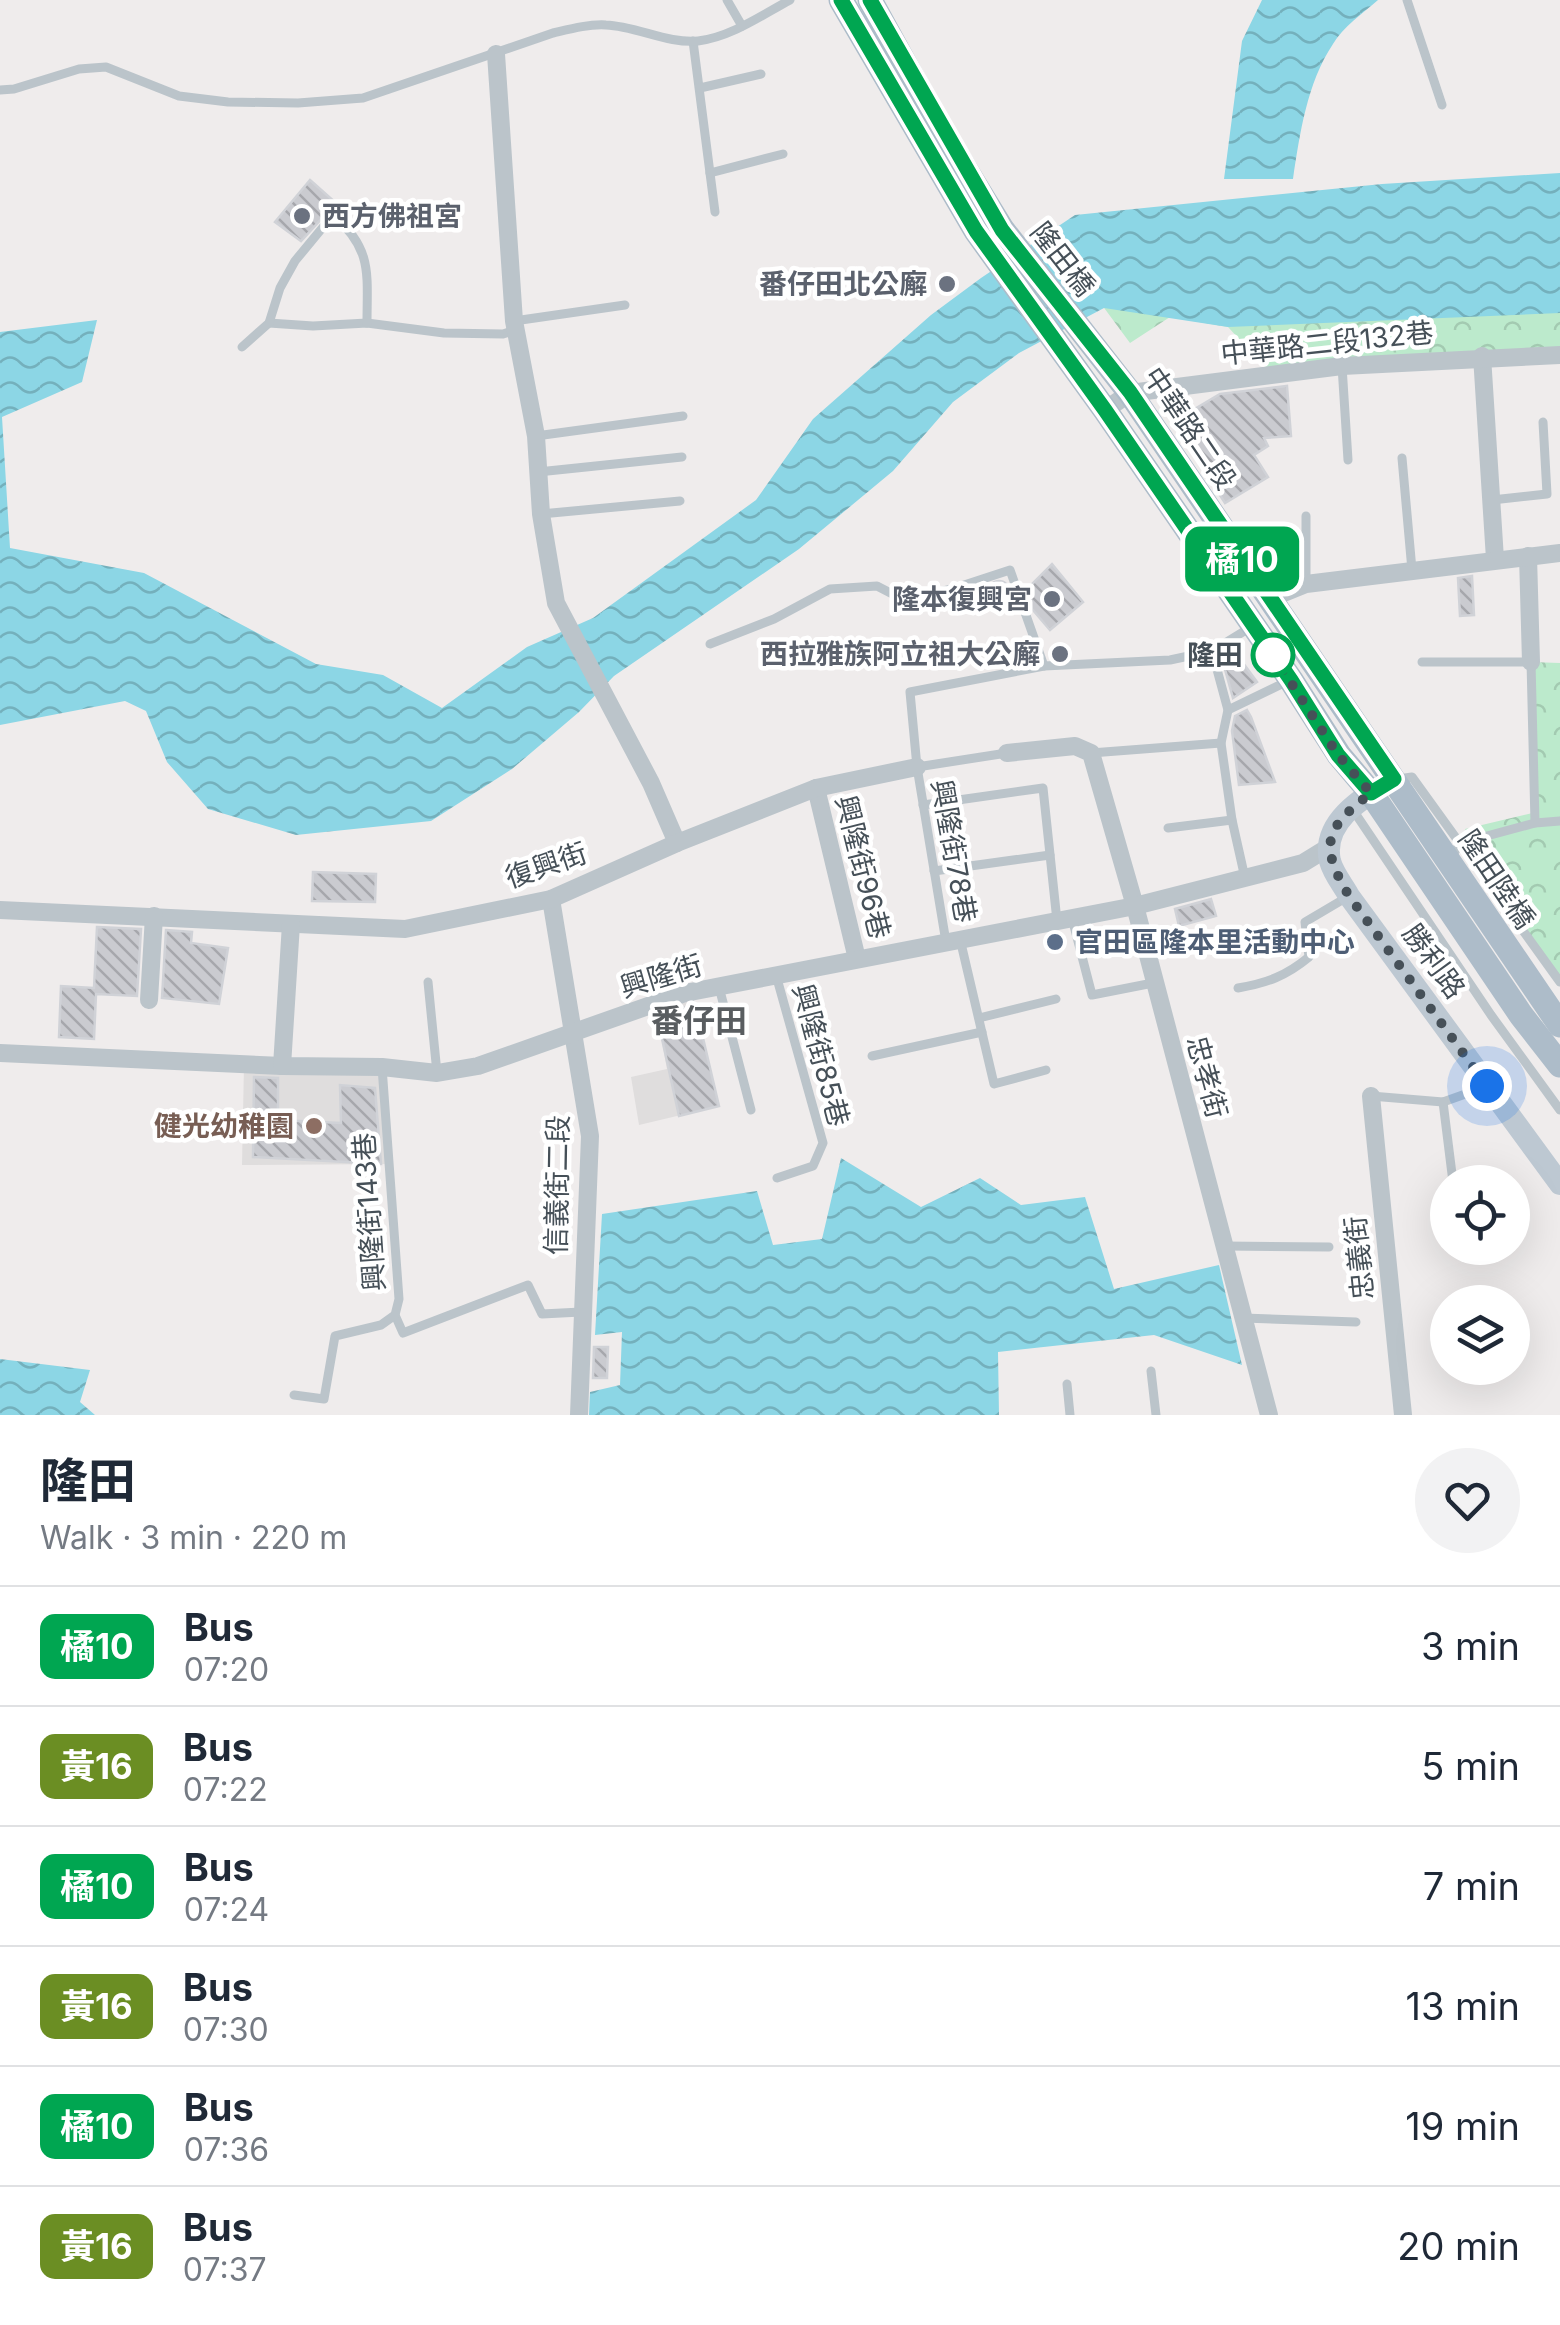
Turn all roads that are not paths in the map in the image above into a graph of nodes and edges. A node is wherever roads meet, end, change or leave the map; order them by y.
1 (727, 0) edge
2 (790, 0) edge
3 (841, 0) edge
4 (870, 0) edge
5 (1406, 0) edge
6 (742, 26) junction
7 (693, 42) junction
8 (496, 54) junction
9 (761, 74) dead end
10 (700, 88) junction
11 (0, 90) edge
12 (1442, 106) dead end
13 (783, 154) dead end
14 (710, 172) junction
15 (715, 212) dead end
16 (625, 305) dead end
17 (269, 322) junction
18 (367, 323) junction
19 (516, 325) junction
20 (1077, 325) joint
21 (242, 346) dead end
22 (1560, 354) edge
23 (1482, 356) junction
24 (1342, 366) junction
25 (1130, 392) junction
26 (1105, 410) junction
27 (682, 416) dead end
28 (1543, 422) dead end
29 (536, 436) junction
30 (682, 457) dead end
31 (1402, 458) dead end
32 (1348, 460) dead end
33 (538, 472) junction
34 (1490, 500) junction
35 (680, 501) dead end
36 (541, 514) junction
37 (1306, 516) dead end
38 (1560, 554) edge
39 (1528, 556) junction
40 (1495, 560) junction
41 (1412, 570) junction
42 (1306, 584) junction
43 (1269, 599) junction
44 (1254, 626) junction
45 (710, 644) dead end
46 (1212, 651) junction
47 (1422, 662) dead end
48 (1531, 662) junction
49 (1044, 666) junction
50 (1291, 680) junction
51 (1228, 710) junction
52 (1221, 743) junction
53 (1007, 753) joint
54 (1090, 753) junction
55 (917, 767) junction
56 (1394, 779) junction
57 (816, 788) junction
58 (1361, 800) junction
59 (923, 805) junction
60 (1418, 816) joint
61 (1232, 820) junction
62 (1560, 821) edge
63 (1534, 823) junction
64 (1168, 828) dead end
65 (677, 843) junction
66 (1329, 848) junction
67 (1455, 852) junction
68 (1050, 855) junction
69 (934, 871) junction
70 (1245, 878) junction
71 (1349, 896) junction
72 (551, 899) junction
73 (1134, 906) junction
74 (0, 910) edge
75 (154, 916) junction
76 (1064, 919) junction
77 (291, 924) junction
78 (953, 941) junction
79 (858, 959) junction
80 (776, 975) junction
81 (428, 982) dead end
82 (1560, 982) edge
83 (1153, 983) junction
84 (718, 986) junction
85 (1238, 988) dead end
86 (1056, 999) dead end
87 (149, 1000) dead end
88 (979, 1018) junction
89 (1560, 1025) edge
90 (982, 1032) junction
91 (575, 1034) junction
92 (0, 1053) edge
93 (872, 1056) dead end
94 (282, 1066) junction
95 (1560, 1066) edge
96 (382, 1068) junction
97 (1046, 1070) dead end
98 (437, 1073) junction
99 (1487, 1086) junction
100 (1370, 1096) joint
101 (1443, 1102) junction
102 (751, 1110) dead end
103 (1560, 1110) edge
104 (1450, 1165) edge
105 (777, 1178) dead end
106 (1560, 1184) edge
107 (1224, 1246) junction
108 (1329, 1247) dead end
109 (581, 1312) junction
110 (395, 1315) junction
111 (1243, 1318) junction
112 (1356, 1322) dead end
113 (1152, 1371) dead end
114 (1068, 1384) dead end
115 (294, 1395) dead end
116 (579, 1415) edge
117 (1070, 1415) edge
118 (1156, 1415) edge
119 (1269, 1415) edge
120 (1403, 1415) edge

1 - 6 lane
2 - 6 lane
3 - 26 main road, 隆田橋
4 - 20 main road, 隆田橋
5 - 12 lane
6 - 7 lane
7 - 8 lane
7 - 10 lane
8 - 11 lane
8 - 19 street
9 - 10 lane
10 - 14 lane
13 - 14 lane
14 - 15 lane
16 - 19 lane
17 - 18 lane
17 - 18 lane
17 - 21 lane
18 - 19 lane
19 - 29 street
20 - 25 main road, 中華路二段
22 - 23 street, 中華路二段132巷
23 - 24 street, 中華路二段132巷
23 - 34 street
24 - 25 street, 中華路二段132巷
24 - 32 lane
25 - 26 street, 中華路二段132巷
25 - 43 main road, 中華路二段
26 - 44 main road
27 - 29 lane
28 - 34 lane
29 - 33 street
30 - 33 lane
31 - 41 lane
33 - 36 street
34 - 40 street
35 - 36 lane
36 - 65 street
37 - 42 lane
38 - 39 street
39 - 40 street
39 - 48 street
40 - 41 street
41 - 42 street
42 - 43 street
43 - 56 main road, 中華路二段
44 - 46 lane
44 - 50 main road
45 - 49 lane
46 - 49 lane
46 - 51 lane
47 - 48 lane
48 - 63 lane
49 - 55 lane, 興隆街78巷
50 - 51 lane
50 - 58 main road
51 - 52 lane
52 - 54 lane
52 - 61 lane
53 - 54 street, 復興街
53 - 55 lane, 復興街
54 - 73 street, 忠孝街
55 - 57 street, 復興街
55 - 59 lane, 興隆街78巷
56 - 58 main road
56 - 60 main road, 中華路二段
56 - 67 lane
57 - 65 street, 復興街
57 - 79 street, 興隆街96巷
58 - 66 main road
58 - 95 main road, 隆田陸橋
58 - 103 lane
59 - 68 lane
59 - 69 lane, 興隆街78巷
60 - 67 main road, 隆田陸橋
61 - 64 lane
61 - 70 lane
62 - 63 lane
63 - 67 lane
65 - 72 street, 復興街
66 - 70 street, 興隆街
66 - 71 main road, 勝利路
67 - 82 lane
67 - 89 main road, 隆田陸橋
68 - 69 lane
68 - 76 lane
69 - 78 lane, 興隆街78巷
70 - 73 street, 興隆街
71 - 85 lane
71 - 99 main road, 勝利路
72 - 77 street, 復興街
72 - 91 street, 信義街二段
73 - 76 street, 興隆街
73 - 83 street, 忠孝街
74 - 75 street, 復興街
75 - 77 street, 復興街
75 - 87 street
76 - 78 street, 興隆街
76 - 83 lane
77 - 94 street
78 - 79 street, 興隆街
78 - 88 lane, 興隆街78巷
79 - 80 street, 興隆街
80 - 84 street, 興隆街
80 - 105 lane, 興隆街85巷
81 - 98 lane
83 - 107 street, 忠孝街
84 - 91 street, 興隆街
84 - 102 lane
86 - 88 lane
88 - 90 lane, 興隆街78巷
90 - 93 lane
90 - 97 lane, 興隆街78巷
91 - 98 street, 興隆街
91 - 109 street, 信義街二段
92 - 94 street, 興隆街
94 - 96 street, 興隆街
96 - 98 street, 興隆街
96 - 110 lane, 興隆街143巷
99 - 101 lane
99 - 106 main road, 勝利路
100 - 101 lane
100 - 120 street, 忠義街
101 - 104 lane
107 - 108 lane
107 - 111 street, 忠孝街
109 - 110 lane
109 - 116 street, 信義街二段
110 - 115 lane, 興隆街143巷
111 - 112 lane
111 - 119 street, 忠孝街
113 - 118 lane
114 - 117 lane

